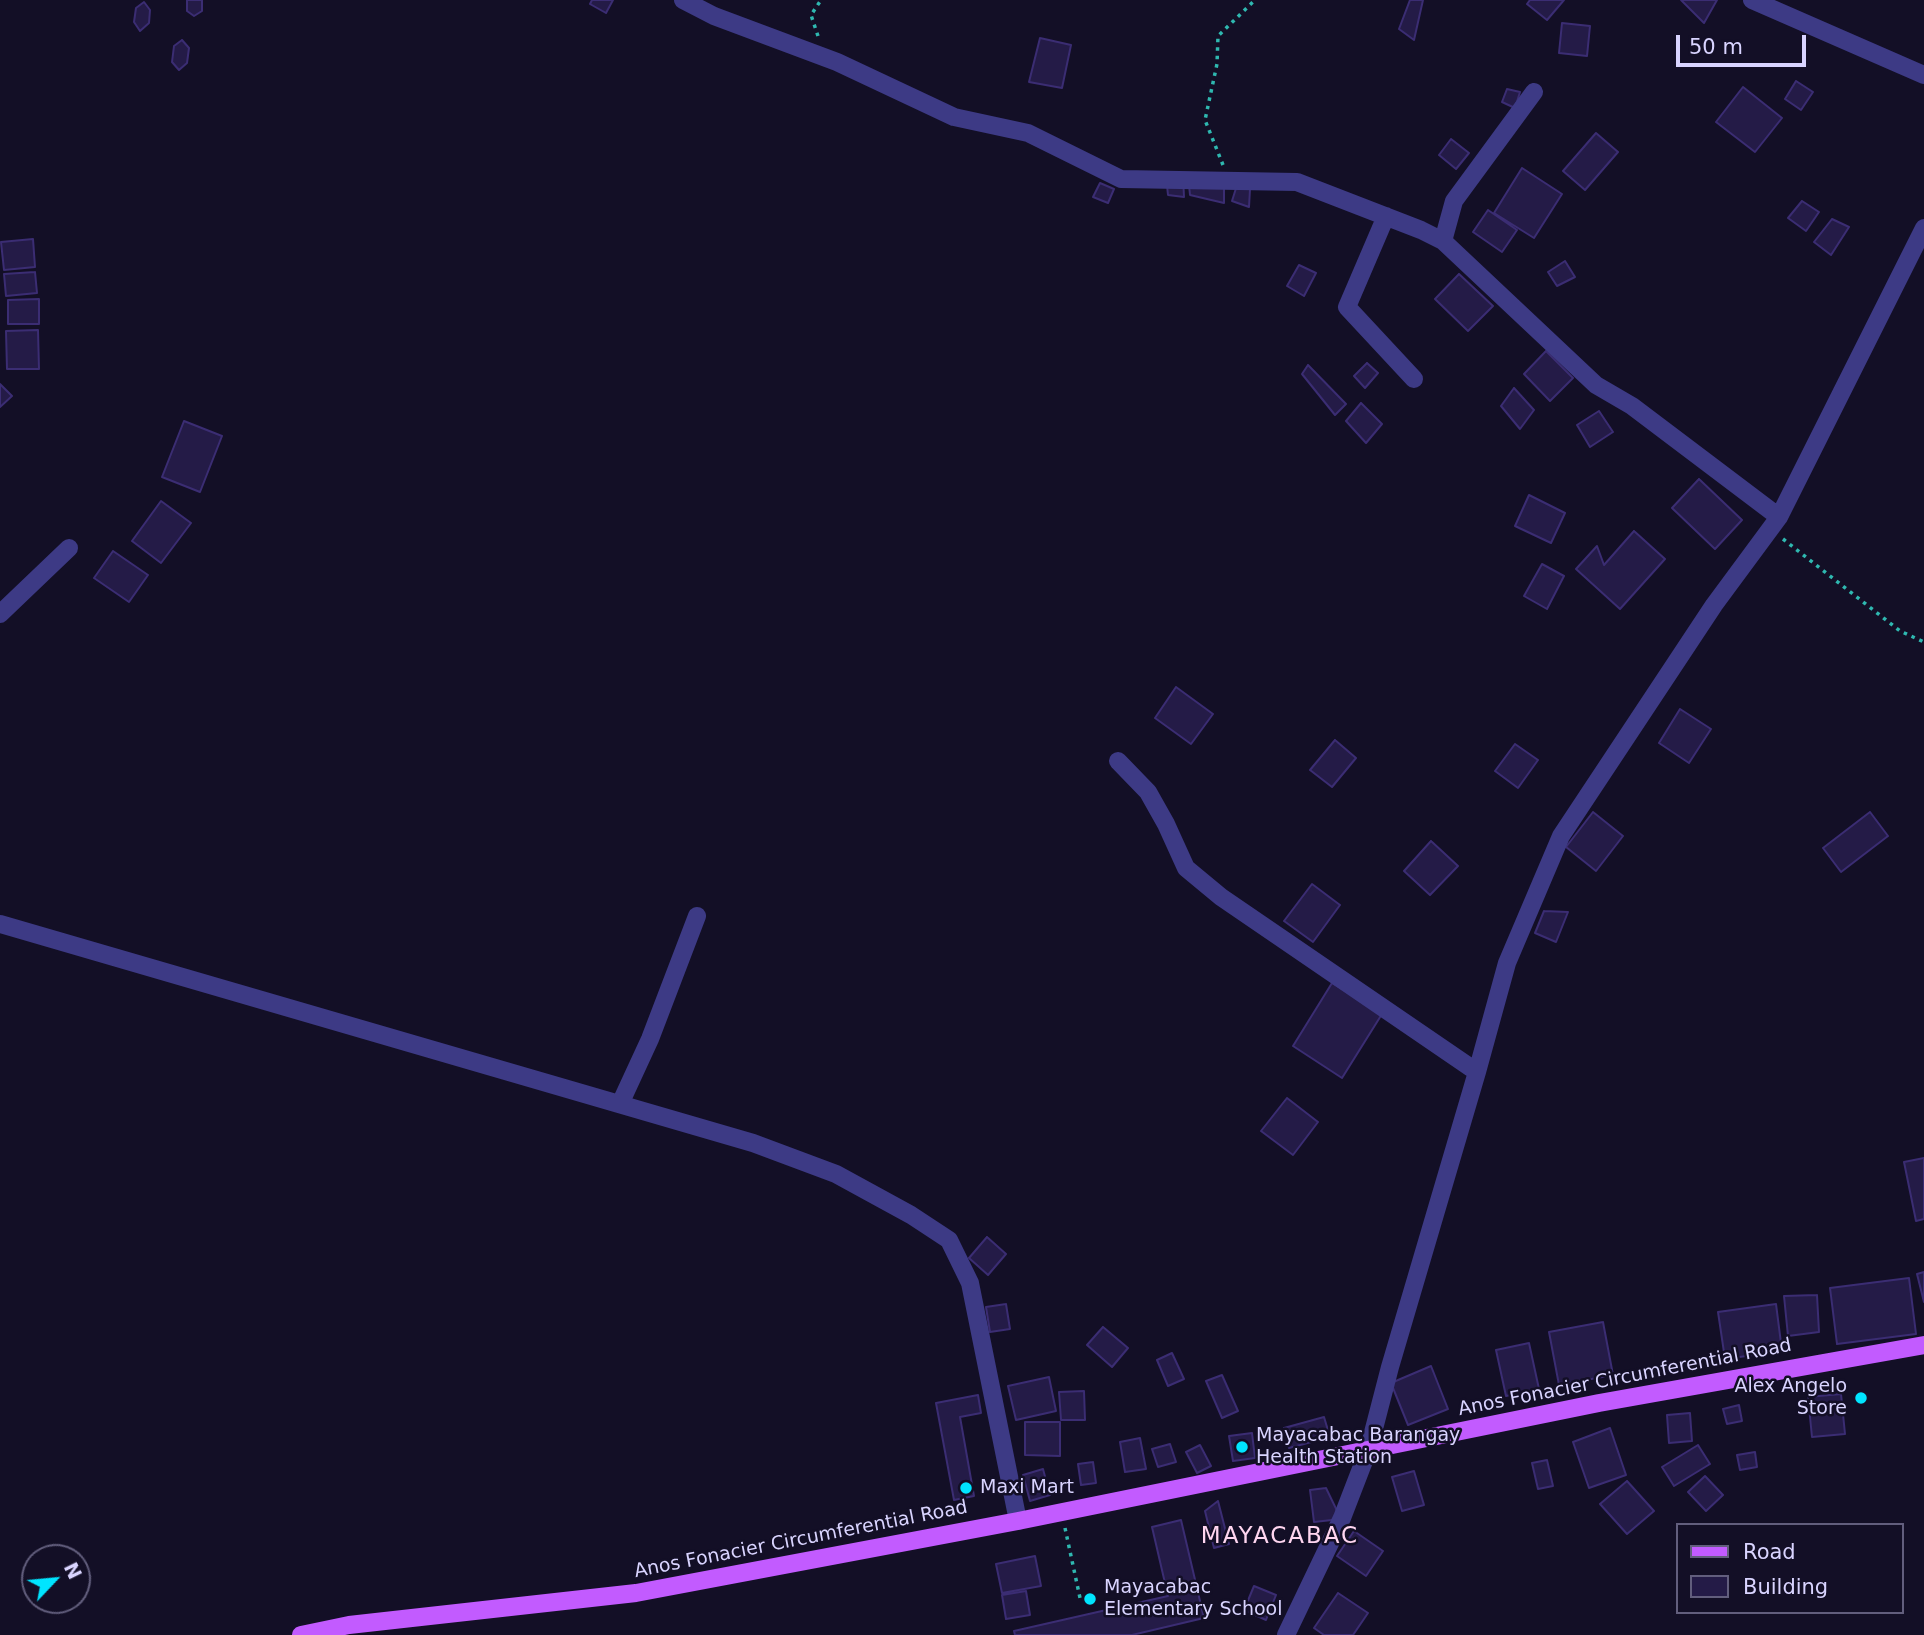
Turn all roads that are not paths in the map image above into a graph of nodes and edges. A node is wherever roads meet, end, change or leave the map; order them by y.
1 (683, 0) edge
2 (1752, 0) edge
3 (1924, 75) edge
4 (1534, 92) dead end
5 (1386, 216) junction
6 (1924, 228) edge
7 (1443, 241) junction
8 (1414, 379) dead end
9 (1775, 523) junction
10 (69, 548) dead end
11 (0, 614) edge
12 (1118, 761) dead end
13 (697, 916) dead end
14 (0, 924) edge
15 (1477, 1072) junction
16 (620, 1104) junction
17 (1924, 1345) edge
18 (1369, 1448) junction
19 (1018, 1521) junction
20 (301, 1635) edge
21 (1286, 1635) edge

1 - 5 street
2 - 3 street
4 - 7 street
5 - 7 street
5 - 8 street
6 - 9 street
7 - 9 street
9 - 15 street
10 - 11 street
12 - 15 street
13 - 16 street
14 - 16 street
15 - 18 street
16 - 19 street
17 - 18 main road, Anos Fonacier Circumferential Road
18 - 19 main road, Anos Fonacier Circumferential Road
18 - 21 street
19 - 20 main road, Anos Fonacier Circumferential Road

